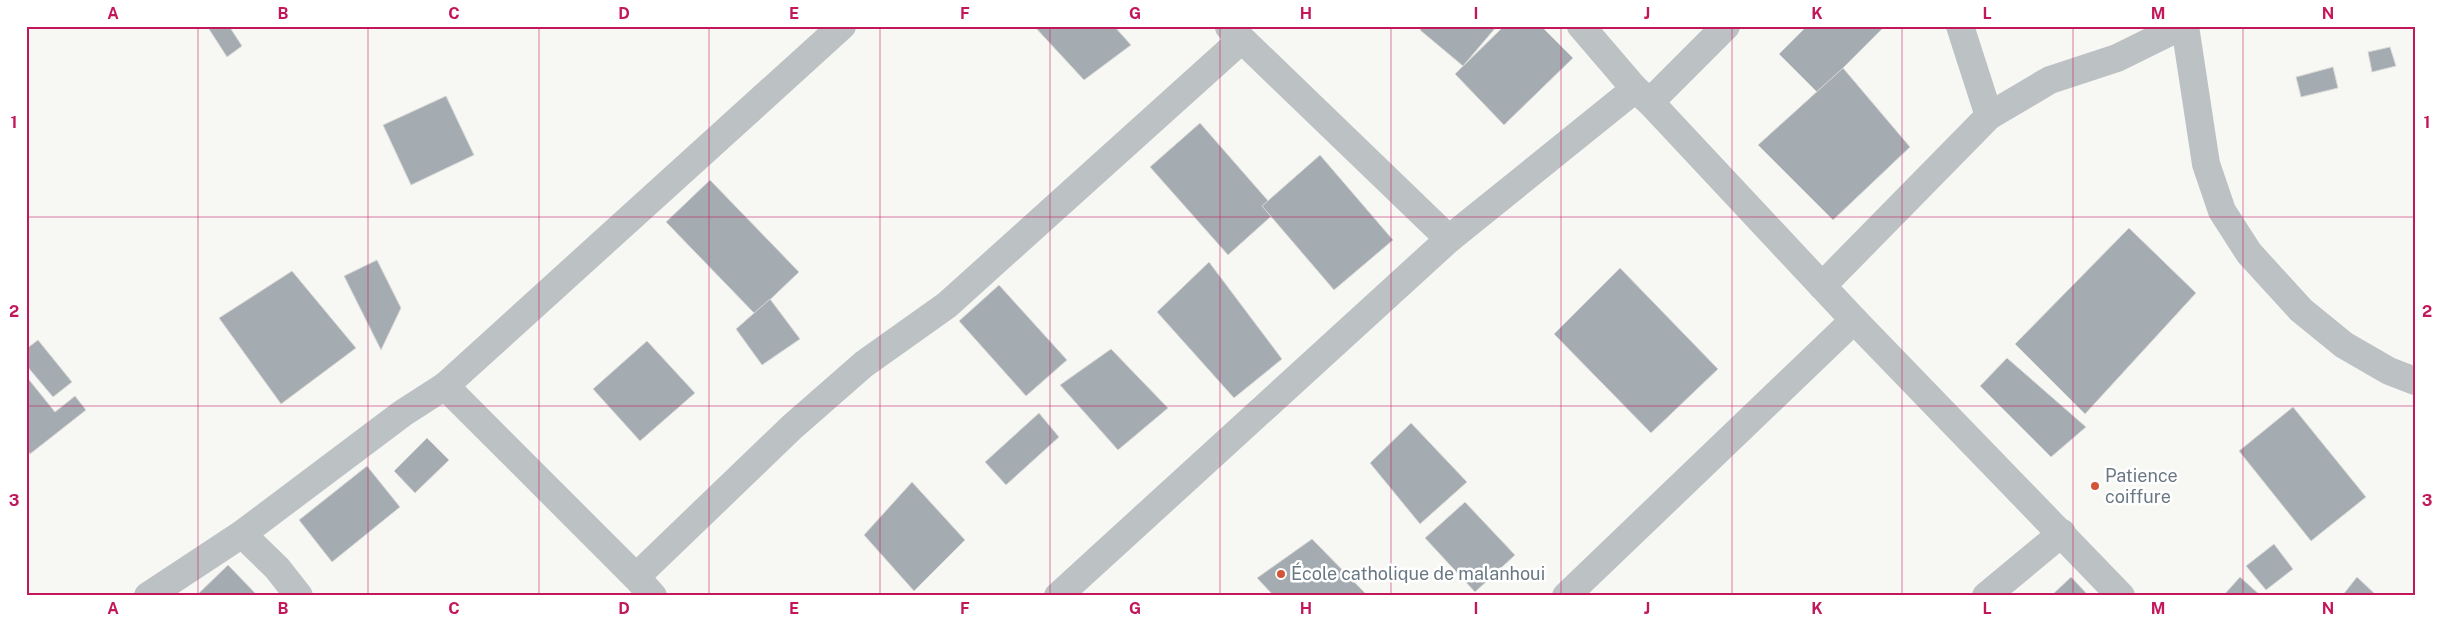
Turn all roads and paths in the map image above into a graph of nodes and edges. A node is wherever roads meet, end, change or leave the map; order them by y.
1 (1580, 26) edge
2 (1726, 26) edge
3 (1960, 26) edge
4 (2184, 26) edge
5 (839, 27) edge
6 (1234, 33) edge
7 (1643, 95) junction
8 (1989, 116) junction
9 (1449, 239) junction
10 (1822, 286) junction
11 (1854, 320) junction
12 (2415, 381) edge
13 (445, 386) junction
14 (2062, 533) junction
15 (242, 534) junction
16 (645, 586) edge
17 (148, 596) edge
18 (299, 596) edge
19 (1058, 596) edge
20 (1566, 596) edge
21 (1986, 596) edge
22 (2121, 596) edge

1 - 7 street
2 - 7 street
3 - 8 street
4 - 8 street
4 - 12 street
5 - 13 street
6 - 9 street
6 - 16 street
7 - 9 street
7 - 10 street
8 - 10 street
9 - 19 street
10 - 11 street
11 - 14 street
11 - 20 street
13 - 15 street
13 - 16 street
14 - 21 street
14 - 22 street
15 - 17 street
15 - 18 street

